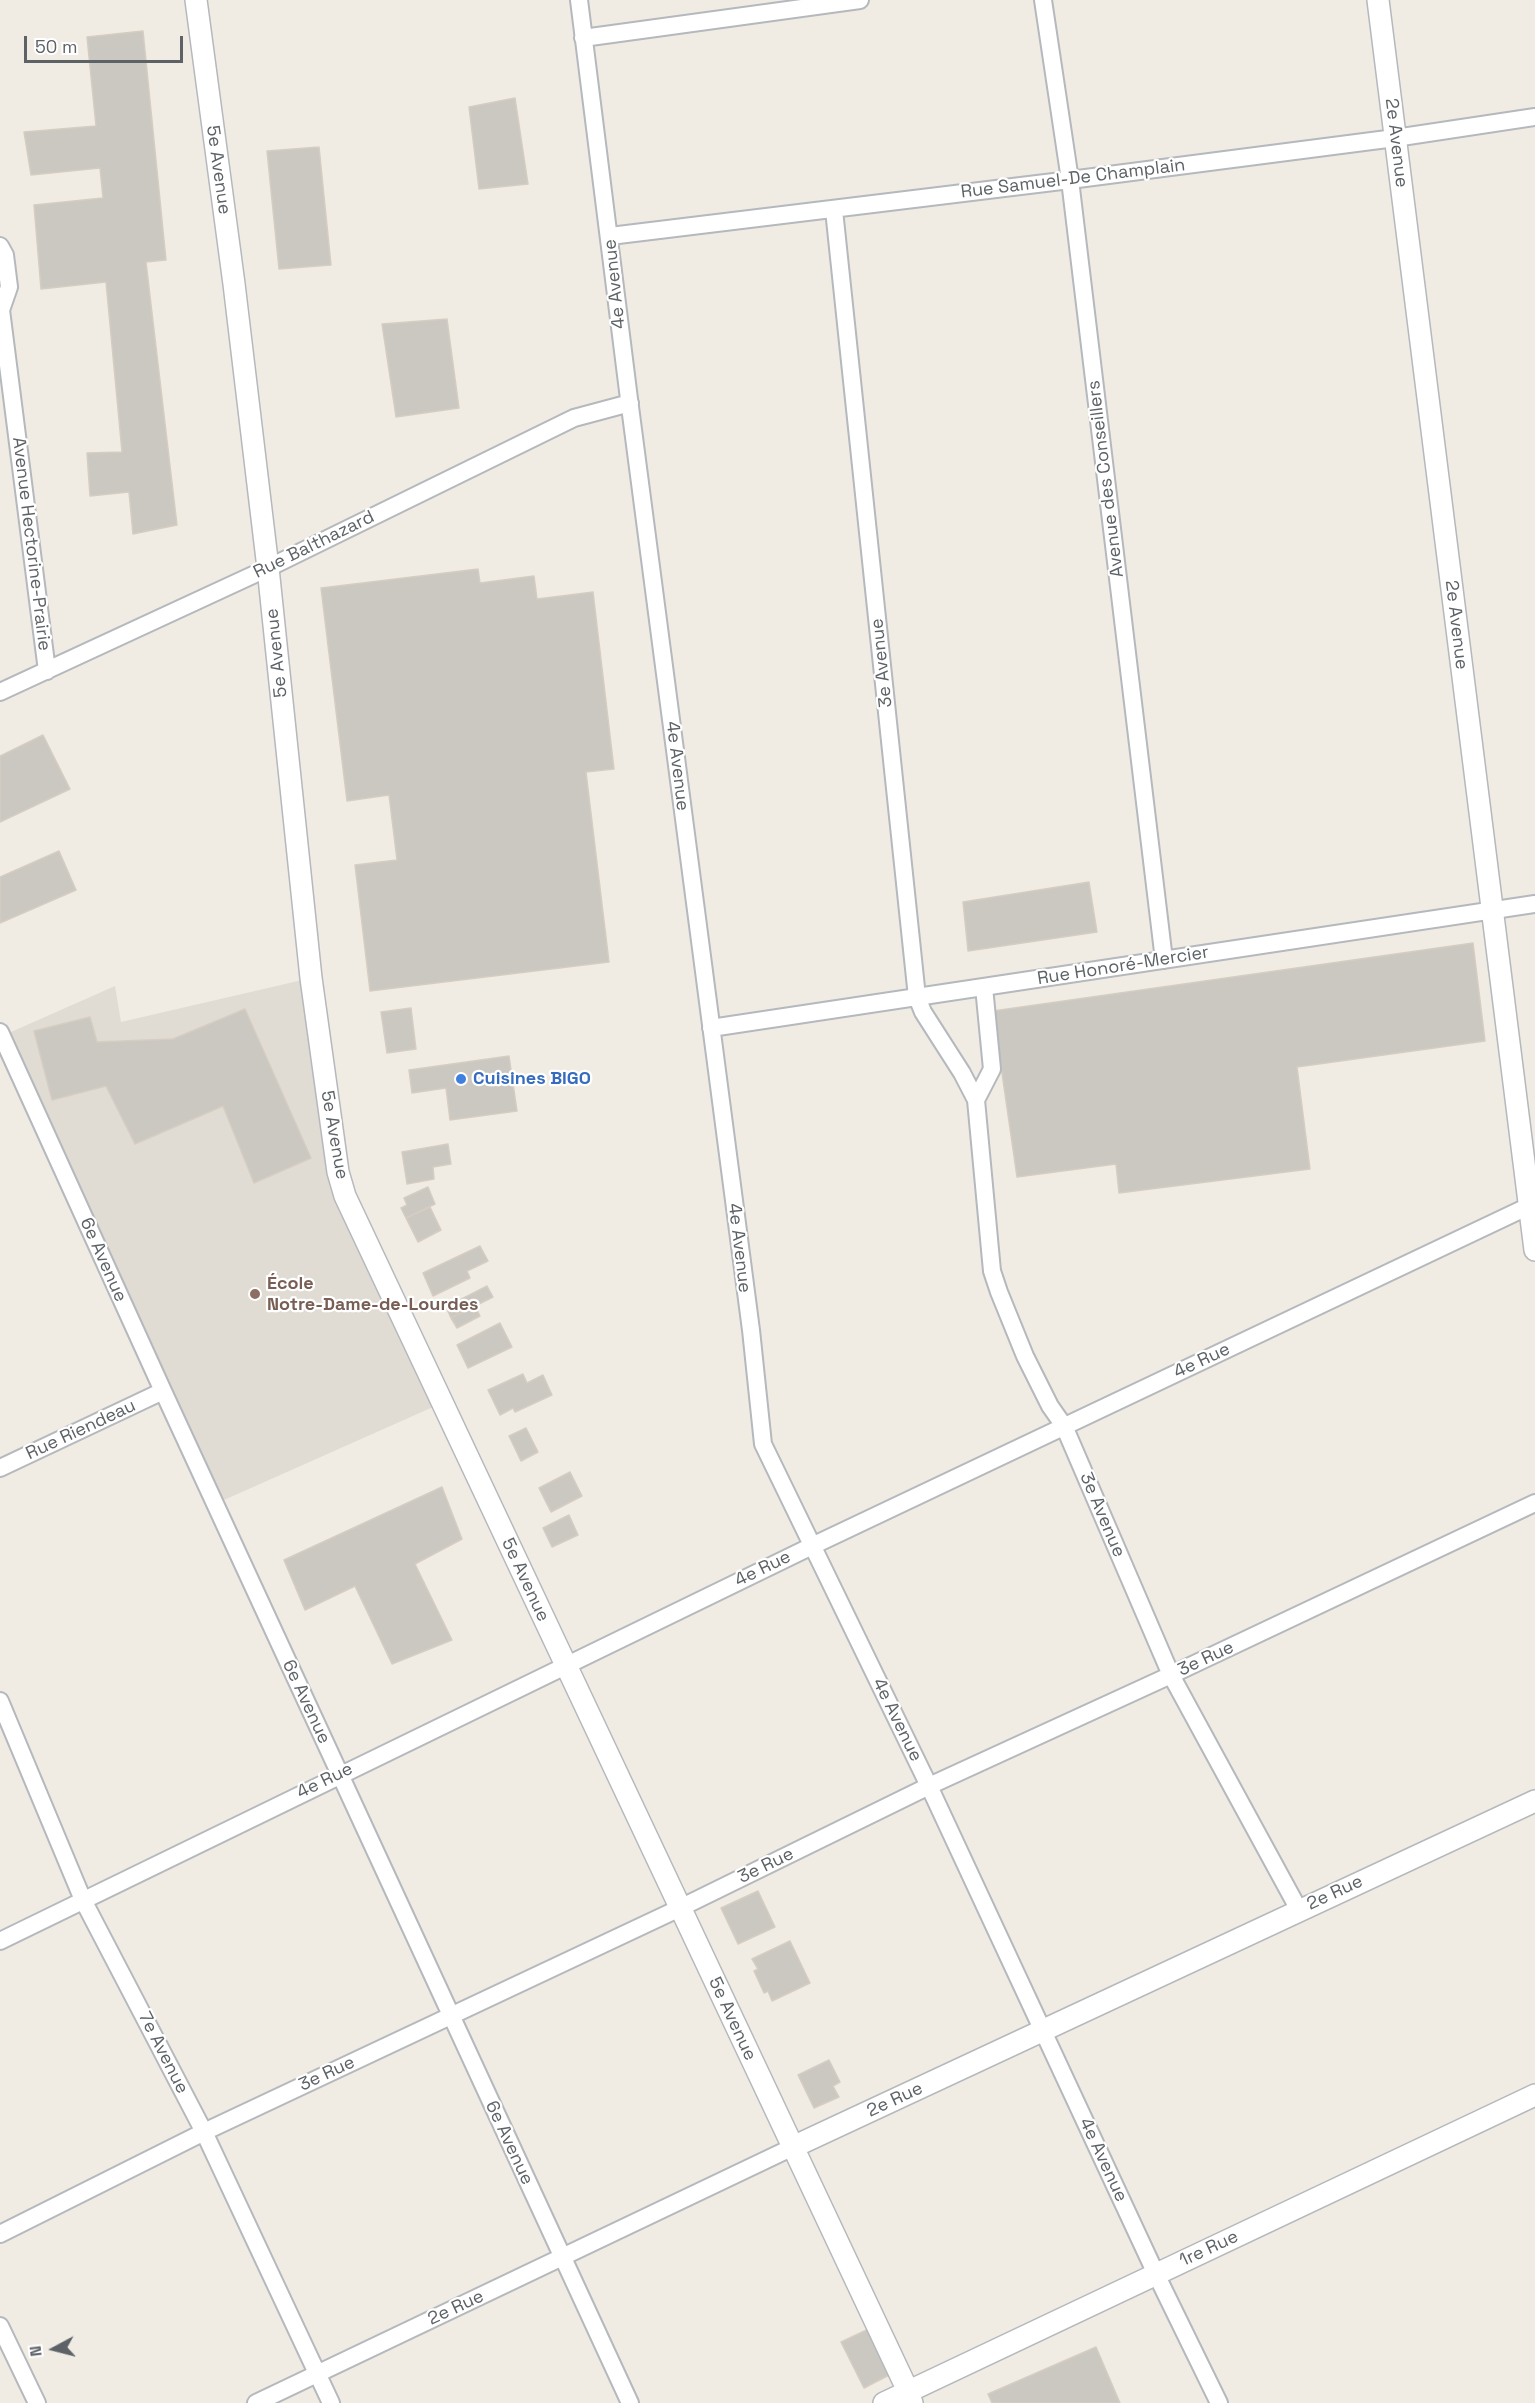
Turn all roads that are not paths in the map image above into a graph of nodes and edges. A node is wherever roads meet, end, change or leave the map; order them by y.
1 (196, 0) edge
2 (579, 0) edge
3 (860, 0) edge
4 (1043, 0) edge
5 (1378, 0) edge
6 (583, 38) junction
7 (1535, 117) edge
8 (1395, 138) junction
9 (1070, 180) junction
10 (834, 210) junction
11 (610, 236) junction
12 (0, 246) edge
13 (1, 310) edge
14 (630, 403) junction
15 (268, 568) junction
16 (47, 671) junction
17 (0, 692) edge
18 (1535, 904) edge
19 (1492, 909) junction
20 (1164, 960) junction
21 (984, 987) junction
22 (917, 997) junction
23 (711, 1028) junction
24 (0, 1032) edge
25 (976, 1100) junction
26 (1529, 1206) junction
27 (1535, 1250) edge
28 (163, 1391) junction
29 (1064, 1426) junction
30 (0, 1468) edge
31 (1535, 1503) edge
32 (812, 1546) junction
33 (565, 1665) junction
34 (1171, 1675) junction
35 (0, 1701) edge
36 (339, 1774) junction
37 (929, 1786) junction
38 (1535, 1801) edge
39 (83, 1899) junction
40 (680, 1908) junction
41 (1299, 1910) junction
42 (0, 1941) edge
43 (451, 2016) junction
44 (1042, 2030) junction
45 (1535, 2096) edge
46 (204, 2132) junction
47 (793, 2147) junction
48 (0, 2234) edge
49 (562, 2257) junction
50 (1156, 2274) junction
51 (0, 2326) edge
52 (318, 2374) junction
53 (910, 2397) edge
54 (37, 2403) edge
55 (256, 2403) edge
56 (331, 2403) edge
57 (630, 2403) edge
58 (884, 2403) edge
59 (1219, 2403) edge

1 - 15 street, 5e Avenue
2 - 6 street, 4e Avenue
3 - 6 street
4 - 9 street, Avenue des Conseillers
5 - 8 street, 2e Avenue
6 - 11 street, 4e Avenue
7 - 8 street, Rue Samuel-De Champlain
8 - 9 street, Rue Samuel-De Champlain
8 - 19 street, 2e Avenue
9 - 10 street, Rue Samuel-De Champlain
9 - 20 street, Avenue des Conseillers
10 - 11 street, Rue Samuel-De Champlain
10 - 22 street, 3e Avenue
11 - 14 street, 4e Avenue
12 - 13 street, Avenue Hectorine-Prairie
13 - 16 street, Avenue Hectorine-Prairie
14 - 15 street, Rue Balthazard
14 - 23 street, 4e Avenue
15 - 16 street, Rue Balthazard
15 - 33 street, 5e Avenue
16 - 17 street, Rue Balthazard
18 - 19 street, Rue Honoré-Mercier
19 - 20 street, Rue Honoré-Mercier
19 - 26 street, 2e Avenue
20 - 21 street, Rue Honoré-Mercier
21 - 22 street, Rue Honoré-Mercier
21 - 25 street
22 - 23 street, Rue Honoré-Mercier
22 - 25 street, 3e Avenue
23 - 32 street, 4e Avenue
24 - 28 street, 6e Avenue
25 - 29 street, 3e Avenue
26 - 27 street, 2e Avenue
26 - 29 street, 4e Rue
28 - 30 street, Rue Riendeau
28 - 36 street, 6e Avenue
29 - 32 street, 4e Rue
29 - 34 street, 3e Avenue
31 - 34 street, 3e Rue
32 - 33 street, 4e Rue
32 - 37 street, 4e Avenue
33 - 36 street, 4e Rue
33 - 40 street, 5e Avenue
34 - 37 street, 3e Rue
34 - 41 street, 3e Avenue
35 - 39 street, 7e Avenue
36 - 39 street, 4e Rue
36 - 43 street, 6e Avenue
37 - 40 street, 3e Rue
37 - 44 street, 4e Avenue
38 - 41 street, 2e Rue
39 - 42 street, 4e Rue
39 - 46 street, 7e Avenue
40 - 43 street, 3e Rue
40 - 47 street, 5e Avenue
41 - 44 street, 2e Rue
43 - 46 street, 3e Rue
43 - 49 street, 6e Avenue
44 - 47 street, 2e Rue
44 - 50 street, 4e Avenue
45 - 50 street, 1re Rue
46 - 48 street, 3e Rue
46 - 52 street, 7e Avenue
47 - 49 street, 2e Rue
47 - 53 street, 5e Avenue
49 - 52 street, 2e Rue
49 - 57 street, 6e Avenue
50 - 53 street, 1re Rue
50 - 59 street, 4e Avenue
51 - 54 street
52 - 55 street, 2e Rue
52 - 56 street, 7e Avenue
53 - 58 street, 1re Rue

